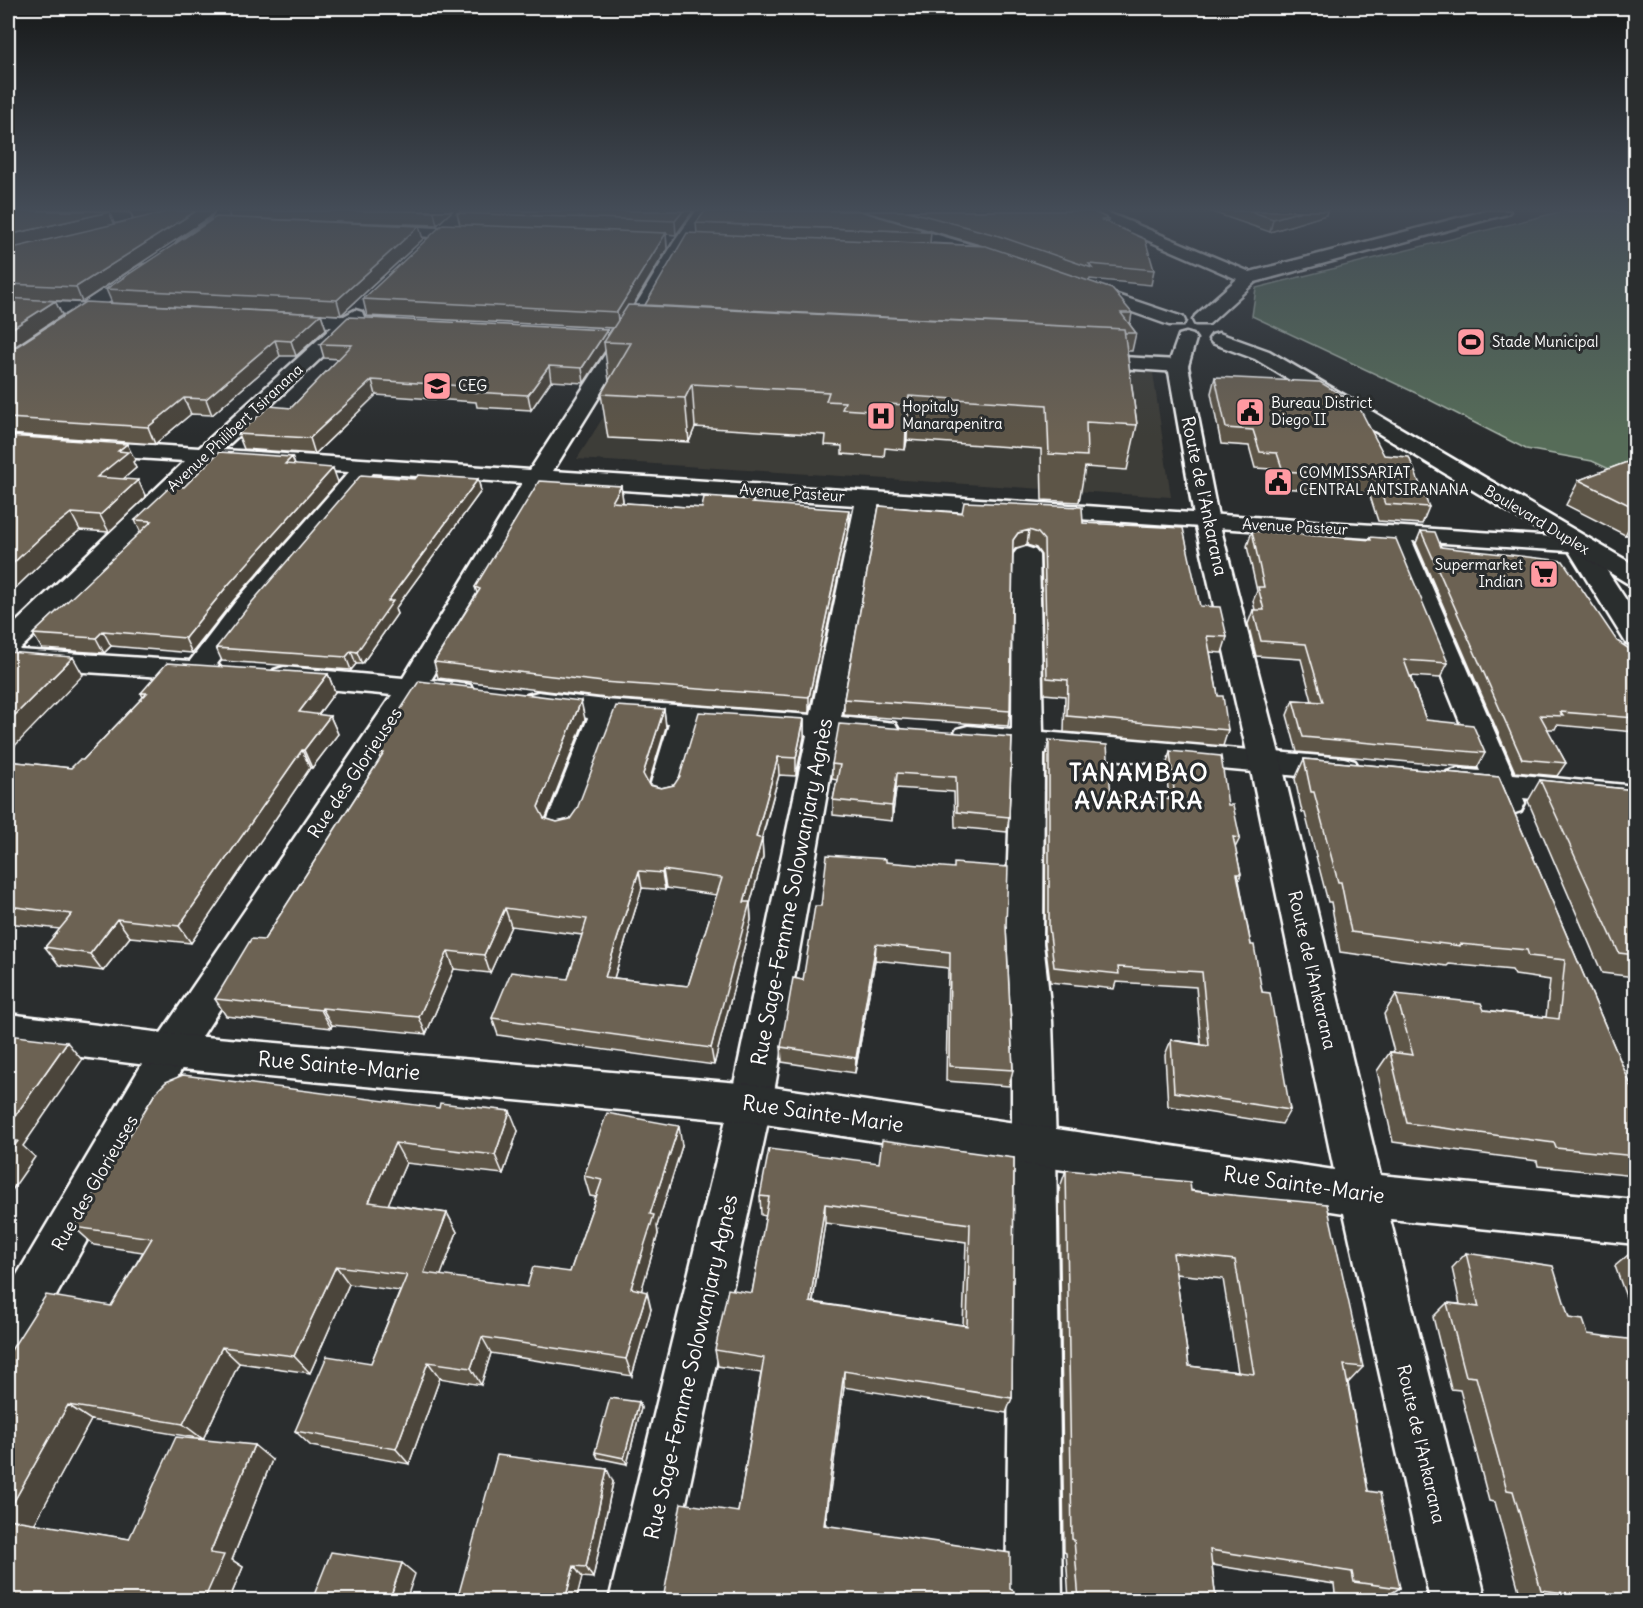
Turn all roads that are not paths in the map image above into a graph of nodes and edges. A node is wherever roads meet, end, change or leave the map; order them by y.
1 (121, 286) edge
2 (656, 286) edge
3 (1075, 286) edge
4 (1240, 286) edge
5 (8, 305) edge
6 (366, 306) edge
7 (86, 309) junction
8 (134, 311) edge
9 (254, 317) edge
10 (1202, 320) junction
11 (350, 322) junction
12 (407, 325) edge
13 (1181, 330) junction
14 (1219, 339) junction
15 (1060, 360) edge
16 (8, 361) edge
17 (1178, 366) junction
18 (8, 443) edge
19 (204, 456) junction
20 (367, 466) junction
21 (538, 476) junction
22 (868, 498) junction
23 (1208, 522) junction
24 (1396, 533) junction
25 (1577, 544) junction
26 (1026, 555) dead end
27 (1635, 577) edge
28 (1635, 637) edge
29 (8, 645) edge
30 (8, 658) edge
31 (198, 670) junction
32 (413, 686) junction
33 (606, 710) junction
34 (687, 716) junction
35 (825, 725) junction
36 (1028, 741) junction
37 (1265, 761) junction
38 (1371, 772) edge
39 (1430, 778) edge
40 (1501, 785) junction
41 (664, 793) edge
42 (1635, 798) edge
43 (562, 826) edge
44 (1519, 827) edge
45 (8, 1031) edge
46 (171, 1051) junction
47 (751, 1103) junction
48 (1034, 1145) junction
49 (1362, 1195) junction
50 (1635, 1222) edge
51 (8, 1335) edge
52 (637, 1600) edge
53 (1034, 1600) edge
54 (1458, 1600) edge

1 - 7 street
2 - 21 street, Rue des Glorieuses
3 - 13 street
4 - 10 street
5 - 7 street
6 - 11 street, Avenue Philibert Tsiranana
7 - 8 street
7 - 16 street
9 - 11 street
10 - 13 street
10 - 14 street
11 - 12 street
11 - 19 street, Avenue Philibert Tsiranana
13 - 14 street
13 - 17 street, Route de l'Ankarana
14 - 25 street, Boulevard Duplex
15 - 17 street
17 - 23 street, Route de l'Ankarana
18 - 19 street, Avenue Pasteur
19 - 20 street, Avenue Pasteur
19 - 29 street, Avenue Philibert Tsiranana
20 - 21 street, Avenue Pasteur
20 - 31 street
21 - 22 street, Avenue Pasteur
21 - 32 street, Rue des Glorieuses
22 - 23 street, Avenue Pasteur
22 - 35 street, Rue Sage-Femme Solowanjary Agnès
23 - 24 street, Avenue Pasteur
23 - 37 street, Route de l'Ankarana
24 - 25 street, Avenue Pasteur
24 - 40 street
25 - 27 street, Boulevard Duplex
25 - 28 street
26 - 36 street
30 - 31 street
31 - 32 street
32 - 33 street
32 - 46 street, Rue des Glorieuses
33 - 34 street
33 - 43 street
34 - 35 street
34 - 41 street
35 - 36 street
35 - 47 street, Rue Sage-Femme Solowanjary Agnès
36 - 37 street
36 - 48 street
37 - 38 street
37 - 49 street, Route de l'Ankarana
39 - 40 street
40 - 42 street
40 - 44 street
45 - 46 street, Rue Sainte-Marie
46 - 47 street, Rue Sainte-Marie
46 - 51 street, Rue des Glorieuses
47 - 48 street, Rue Sainte-Marie
47 - 52 street, Rue Sage-Femme Solowanjary Agnès
48 - 49 street, Rue Sainte-Marie
48 - 53 street
49 - 50 street, Rue Sainte-Marie
49 - 54 street, Route de l'Ankarana

